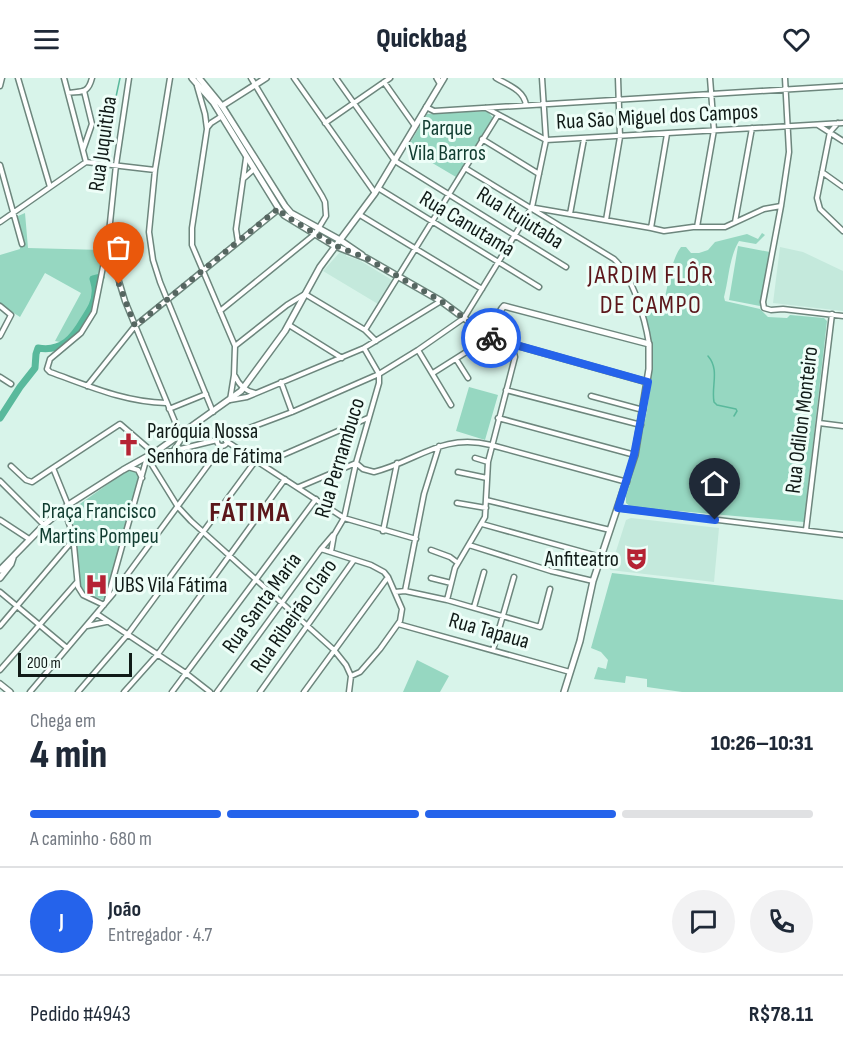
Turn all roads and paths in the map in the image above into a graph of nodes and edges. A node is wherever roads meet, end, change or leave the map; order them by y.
1 (17, 78) edge
2 (64, 78) edge
3 (92, 78) edge
4 (129, 78) edge
5 (170, 78) edge
6 (251, 78) edge
7 (266, 78) edge
8 (294, 78) edge
9 (336, 78) edge
10 (390, 78) edge
11 (496, 78) edge
12 (542, 78) edge
13 (618, 78) edge
14 (710, 78) edge
15 (785, 78) edge
16 (3, 79) edge
17 (196, 80) edge
18 (440, 80) edge
19 (384, 82) junction
20 (0, 86) edge
21 (255, 86) junction
22 (843, 86) edge
23 (786, 88) junction
24 (84, 91) junction
25 (68, 93) junction
26 (711, 94) junction
27 (619, 99) junction
28 (353, 103) junction
29 (544, 104) junction
30 (526, 105) junction
31 (222, 106) junction
32 (426, 107) junction
33 (485, 107) junction
34 (224, 115) junction
35 (498, 115) junction
36 (215, 120) junction
37 (225, 122) junction
38 (324, 123) junction
39 (841, 123) edge
40 (818, 125) junction
41 (415, 126) junction
42 (789, 126) junction
43 (207, 129) junction
44 (752, 129) junction
45 (714, 130) junction
46 (830, 132) junction
47 (666, 134) junction
48 (620, 137) junction
49 (482, 139) junction
50 (584, 139) junction
51 (546, 140) junction
52 (843, 141) edge
53 (83, 150) junction
54 (246, 158) junction
55 (395, 160) junction
56 (86, 162) junction
57 (0, 165) edge
58 (116, 165) junction
59 (465, 168) junction
60 (155, 170) junction
61 (253, 170) junction
62 (822, 172) junction
63 (539, 174) junction
64 (242, 179) junction
65 (50, 187) junction
66 (843, 187) edge
67 (376, 191) junction
68 (449, 194) junction
69 (781, 206) junction
70 (532, 207) junction
71 (279, 208) junction
72 (559, 212) junction
73 (13, 214) junction
74 (570, 214) junction
75 (360, 215) junction
76 (606, 220) junction
77 (0, 222) edge
78 (432, 222) junction
79 (555, 222) junction
80 (735, 223) junction
81 (697, 227) junction
82 (320, 228) junction
83 (651, 228) junction
84 (843, 231) edge
85 (315, 234) junction
86 (516, 236) junction
87 (340, 240) junction
88 (238, 242) junction
89 (22, 244) dead end
90 (107, 244) junction
91 (336, 246) junction
92 (416, 250) junction
93 (366, 258) junction
94 (499, 263) junction
95 (566, 267) dead end
96 (203, 272) junction
97 (399, 277) junction
98 (539, 287) dead end
99 (482, 289) junction
100 (305, 294) junction
101 (168, 300) junction
102 (441, 301) junction
103 (287, 305) junction
104 (0, 306) edge
105 (297, 310) junction
106 (220, 311) junction
107 (832, 314) junction
108 (843, 316) edge
109 (464, 318) junction
110 (289, 325) junction
111 (496, 325) junction
112 (135, 326) junction
113 (365, 330) junction
114 (487, 333) junction
115 (0, 336) edge
116 (496, 340) junction
117 (376, 341) junction
118 (511, 344) junction
119 (650, 344) junction
120 (235, 346) junction
121 (524, 347) junction
122 (364, 348) junction
123 (471, 349) dead end
124 (418, 350) junction
125 (515, 357) junction
126 (342, 358) junction
127 (456, 359) junction
128 (433, 373) junction
129 (379, 374) junction
130 (234, 375) junction
131 (0, 377) edge
132 (468, 378) dead end
133 (281, 382) junction
134 (648, 382) junction
135 (11, 384) dead end
136 (87, 386) junction
137 (243, 388) junction
138 (506, 390) junction
139 (256, 393) junction
140 (206, 394) junction
141 (591, 396) dead end
142 (230, 400) junction
143 (166, 403) junction
144 (451, 405) dead end
145 (169, 409) junction
146 (643, 410) junction
147 (292, 412) junction
148 (213, 413) junction
149 (369, 418) junction
150 (498, 418) junction
151 (819, 423) junction
152 (641, 425) junction
153 (843, 426) edge
154 (179, 435) junction
155 (226, 439) junction
156 (217, 440) junction
157 (491, 445) junction
158 (222, 446) junction
159 (440, 446) junction
160 (173, 451) junction
161 (150, 455) junction
162 (634, 455) junction
163 (475, 458) dead end
164 (256, 460) junction
165 (488, 462) junction
166 (356, 463) junction
167 (398, 463) junction
168 (262, 464) junction
169 (11, 466) dead end
170 (127, 467) junction
171 (53, 468) junction
172 (144, 471) junction
173 (155, 472) junction
174 (458, 472) dead end
175 (487, 478) junction
176 (285, 479) junction
177 (142, 480) junction
178 (0, 481) edge
179 (627, 482) junction
180 (298, 487) junction
181 (316, 499) junction
182 (485, 500) junction
183 (458, 502) dead end
184 (66, 507) junction
185 (178, 507) junction
186 (486, 508) junction
187 (618, 508) junction
188 (344, 518) junction
189 (0, 520) edge
190 (482, 524) junction
191 (44, 525) junction
192 (610, 530) junction
193 (806, 530) junction
194 (383, 531) junction
195 (203, 532) junction
196 (334, 535) junction
197 (843, 535) edge
198 (29, 539) junction
199 (416, 539) junction
200 (73, 540) junction
201 (469, 546) junction
202 (321, 549) junction
203 (431, 550) dead end
204 (331, 552) junction
205 (230, 555) junction
206 (601, 557) junction
207 (13, 558) junction
208 (354, 560) junction
209 (458, 563) junction
210 (0, 570) edge
211 (484, 572) dead end
212 (114, 575) junction
213 (388, 577) junction
214 (514, 577) dead end
215 (0, 578) edge
216 (431, 578) dead end
217 (124, 579) junction
218 (256, 579) junction
219 (77, 582) junction
220 (593, 582) junction
221 (451, 583) junction
222 (550, 589) dead end
223 (405, 591) junction
224 (0, 592) edge
225 (395, 592) junction
226 (447, 600) junction
227 (282, 603) junction
228 (105, 604) junction
229 (17, 606) junction
230 (474, 607) junction
231 (97, 614) junction
232 (504, 616) junction
233 (109, 623) junction
234 (398, 624) junction
235 (0, 626) edge
236 (40, 626) junction
237 (307, 626) junction
238 (87, 627) junction
239 (128, 634) junction
240 (67, 648) junction
241 (334, 650) junction
242 (493, 650) junction
243 (158, 654) junction
244 (0, 670) edge
245 (570, 672) junction
246 (187, 674) junction
247 (351, 676) junction
248 (0, 684) edge
249 (10, 692) edge
250 (30, 692) edge
251 (78, 692) edge
252 (124, 692) edge
253 (172, 692) edge
254 (210, 692) edge
255 (217, 692) edge
256 (260, 692) edge
257 (304, 692) edge
258 (349, 692) edge
259 (564, 692) edge

1 - 65 street
2 - 25 street
3 - 24 street
4 - 58 street, Rua Juquitiba
5 - 60 street
6 - 21 street
7 - 21 main road
8 - 38 street
9 - 28 street
10 - 19 street
11 - 30 street
12 - 29 street
13 - 27 street
14 - 26 street
15 - 23 street
16 - 20 street
17 - 31 main road
17 - 34 main road
17 - 43 street
18 - 32 main road
19 - 28 street
19 - 41 street
21 - 31 main road
21 - 82 street
22 - 23 street
23 - 26 street
23 - 42 street
24 - 25 street
24 - 53 street
25 - 53 street
26 - 27 street
26 - 45 street
27 - 29 street
27 - 48 street
28 - 38 street
28 - 55 street
29 - 30 street
29 - 51 street
30 - 33 street
31 - 34 main road
32 - 33 street
32 - 41 main road
33 - 35 street, Rua São Miguel dos Campos
34 - 36 street
34 - 37 main road
34 - 82 main road
35 - 49 street
35 - 51 street, Rua São Miguel dos Campos
36 - 37 main road
36 - 43 street
37 - 54 main road
38 - 67 street
39 - 40 street, Rua São Miguel dos Campos
39 - 46 street, Rua São Miguel dos Campos
40 - 42 street, Rua São Miguel dos Campos
40 - 46 street
41 - 55 main road
42 - 44 street, Rua São Miguel dos Campos
42 - 69 street
43 - 96 street
44 - 45 street, Rua São Miguel dos Campos
44 - 80 street
45 - 47 street, Rua São Miguel dos Campos
45 - 81 street
46 - 52 street
46 - 62 street
47 - 48 street, Rua São Miguel dos Campos
47 - 83 street
48 - 50 street, Rua São Miguel dos Campos
48 - 76 street
49 - 59 street
49 - 63 street
50 - 51 street, Rua São Miguel dos Campos
50 - 74 street
51 - 63 street
53 - 56 street
54 - 61 main road
54 - 64 street
55 - 67 main road
55 - 68 street, Rua Ituiutaba
56 - 58 street
56 - 65 street
57 - 73 street
58 - 60 street
58 - 90 street, Rua Juquitiba
59 - 68 street
59 - 70 street
60 - 101 street
61 - 64 street
61 - 71 main road
62 - 66 street
62 - 84 street
63 - 70 street
64 - 88 street
65 - 73 street
67 - 75 main road
67 - 78 street, Rua Canutama
68 - 78 street
68 - 86 street, Rua Ituiutaba
69 - 80 street
69 - 107 street
70 - 72 street
70 - 79 street
70 - 86 street
71 - 85 main road
71 - 88 street
72 - 74 street
72 - 79 street
73 - 77 street
73 - 89 street
74 - 76 street
75 - 87 main road
75 - 92 street
76 - 83 street
78 - 92 street
78 - 94 street, Rua Canutama
79 - 119 street
80 - 81 street
81 - 83 street
82 - 85 street
82 - 87 main road
85 - 91 main road
85 - 106 street
86 - 94 street
86 - 95 street, Rua Ituiutaba
87 - 91 main road
87 - 93 main road
88 - 96 street
90 - 112 street
90 - 136 street, Rua Juquitiba
91 - 93 main road
91 - 100 main road
92 - 97 street
92 - 99 street
93 - 97 main road
94 - 98 street, Rua Canutama
94 - 99 street
96 - 101 street
96 - 106 street
97 - 102 main road
97 - 113 street
99 - 109 street
100 - 103 street
100 - 105 main road
100 - 113 street
101 - 112 street
101 - 140 street
102 - 109 main road
102 - 117 street
103 - 105 street
103 - 120 street
104 - 115 street
105 - 110 main road
106 - 120 street
107 - 108 street
107 - 151 street, Rua Odilon Monteiro
109 - 114 main road
109 - 124 street
110 - 126 street
110 - 137 main road
111 - 114 main road
111 - 116 main road
111 - 119 main road
112 - 136 street
112 - 143 street
113 - 117 street
114 - 116 main road
116 - 118 main road
117 - 122 street
118 - 121 main road
118 - 125 street
119 - 134 main road
120 - 130 street
121 - 125 street
121 - 134 main road
122 - 126 street
122 - 129 street
123 - 127 street
124 - 128 street
124 - 129 street
125 - 138 street
126 - 133 street
127 - 128 street
127 - 132 street
128 - 144 street
129 - 147 street
129 - 149 street, Rua Pernambuco
130 - 137 street
130 - 142 street
131 - 135 street
133 - 139 street
133 - 147 street
134 - 146 main road
136 - 143 street
137 - 139 street
137 - 142 main road
138 - 150 street
138 - 152 street
139 - 142 street
140 - 145 street
140 - 148 street
141 - 146 street
142 - 148 main road
143 - 145 street
145 - 154 street
146 - 152 main road
147 - 155 street
148 - 154 main road
149 - 166 street, Rua Pernambuco
149 - 168 street
150 - 157 street
150 - 162 street
151 - 153 street
151 - 193 street, Rua Odilon Monteiro
152 - 162 main road
154 - 160 street
154 - 161 main road
155 - 156 street
155 - 158 street
155 - 164 street
156 - 158 street
156 - 160 street
157 - 159 street
157 - 165 street
157 - 179 street
158 - 185 street
159 - 167 street
159 - 199 street
160 - 161 street
161 - 170 main road
161 - 171 street
161 - 172 street
161 - 173 street
162 - 179 main road
163 - 165 street
164 - 168 street
164 - 195 street
165 - 175 street
166 - 167 street
166 - 180 street
166 - 188 street, Rua Pernambuco
167 - 194 street
168 - 176 street
169 - 171 street
170 - 177 street
170 - 184 main road
171 - 184 street
172 - 173 street
172 - 177 street
173 - 185 street
174 - 175 street
175 - 182 street
176 - 180 street
176 - 205 street
177 - 212 street
178 - 191 street
179 - 187 main road
180 - 181 street
181 - 188 street
181 - 218 street
182 - 186 street
182 - 192 street
183 - 186 street
184 - 191 main road
184 - 200 street
185 - 195 street
185 - 217 street
186 - 190 street
187 - 192 main road
187 - 193 street
188 - 194 street
188 - 196 street, Rua Pernambuco
189 - 198 street
190 - 201 street
190 - 206 street
191 - 198 main road
192 - 206 main road
193 - 197 street
194 - 199 street
195 - 205 street
195 - 239 street
196 - 202 street, Rua Santa Maria
196 - 204 street, Rua Pernambuco
198 - 207 main road
199 - 223 street
200 - 219 street
200 - 229 street
201 - 209 street
201 - 220 street
202 - 204 street
202 - 227 street, Rua Santa Maria
203 - 209 street
204 - 208 street
205 - 218 street
205 - 243 street
206 - 220 main road
207 - 210 main road
207 - 215 main road
208 - 213 street
208 - 237 street, Rua Ribeirão Claro
209 - 221 street
211 - 230 street
212 - 217 street
212 - 228 street
213 - 225 street
213 - 241 street
214 - 232 street
216 - 221 street
217 - 228 street
218 - 227 street
218 - 246 street
219 - 228 street
219 - 236 street
220 - 245 main road
221 - 226 street
222 - 232 street
223 - 225 street
223 - 226 street
224 - 229 street
225 - 234 street
226 - 230 street
227 - 237 street
227 - 255 street, Rua Santa Maria
228 - 231 street
229 - 235 street
229 - 236 street
230 - 232 street
231 - 233 street
231 - 238 street
232 - 242 street
233 - 238 street
233 - 239 street
234 - 242 street, Rua Tapaua
234 - 247 street
236 - 240 street
236 - 244 street
237 - 241 street
237 - 256 street, Rua Ribeirão Claro
238 - 240 street
239 - 243 street
239 - 251 street
240 - 250 street
241 - 247 street
241 - 257 street
242 - 245 street, Rua Tapaua
243 - 246 street
243 - 252 street
245 - 259 main road
246 - 253 street
246 - 254 street
247 - 258 street
248 - 249 main road

